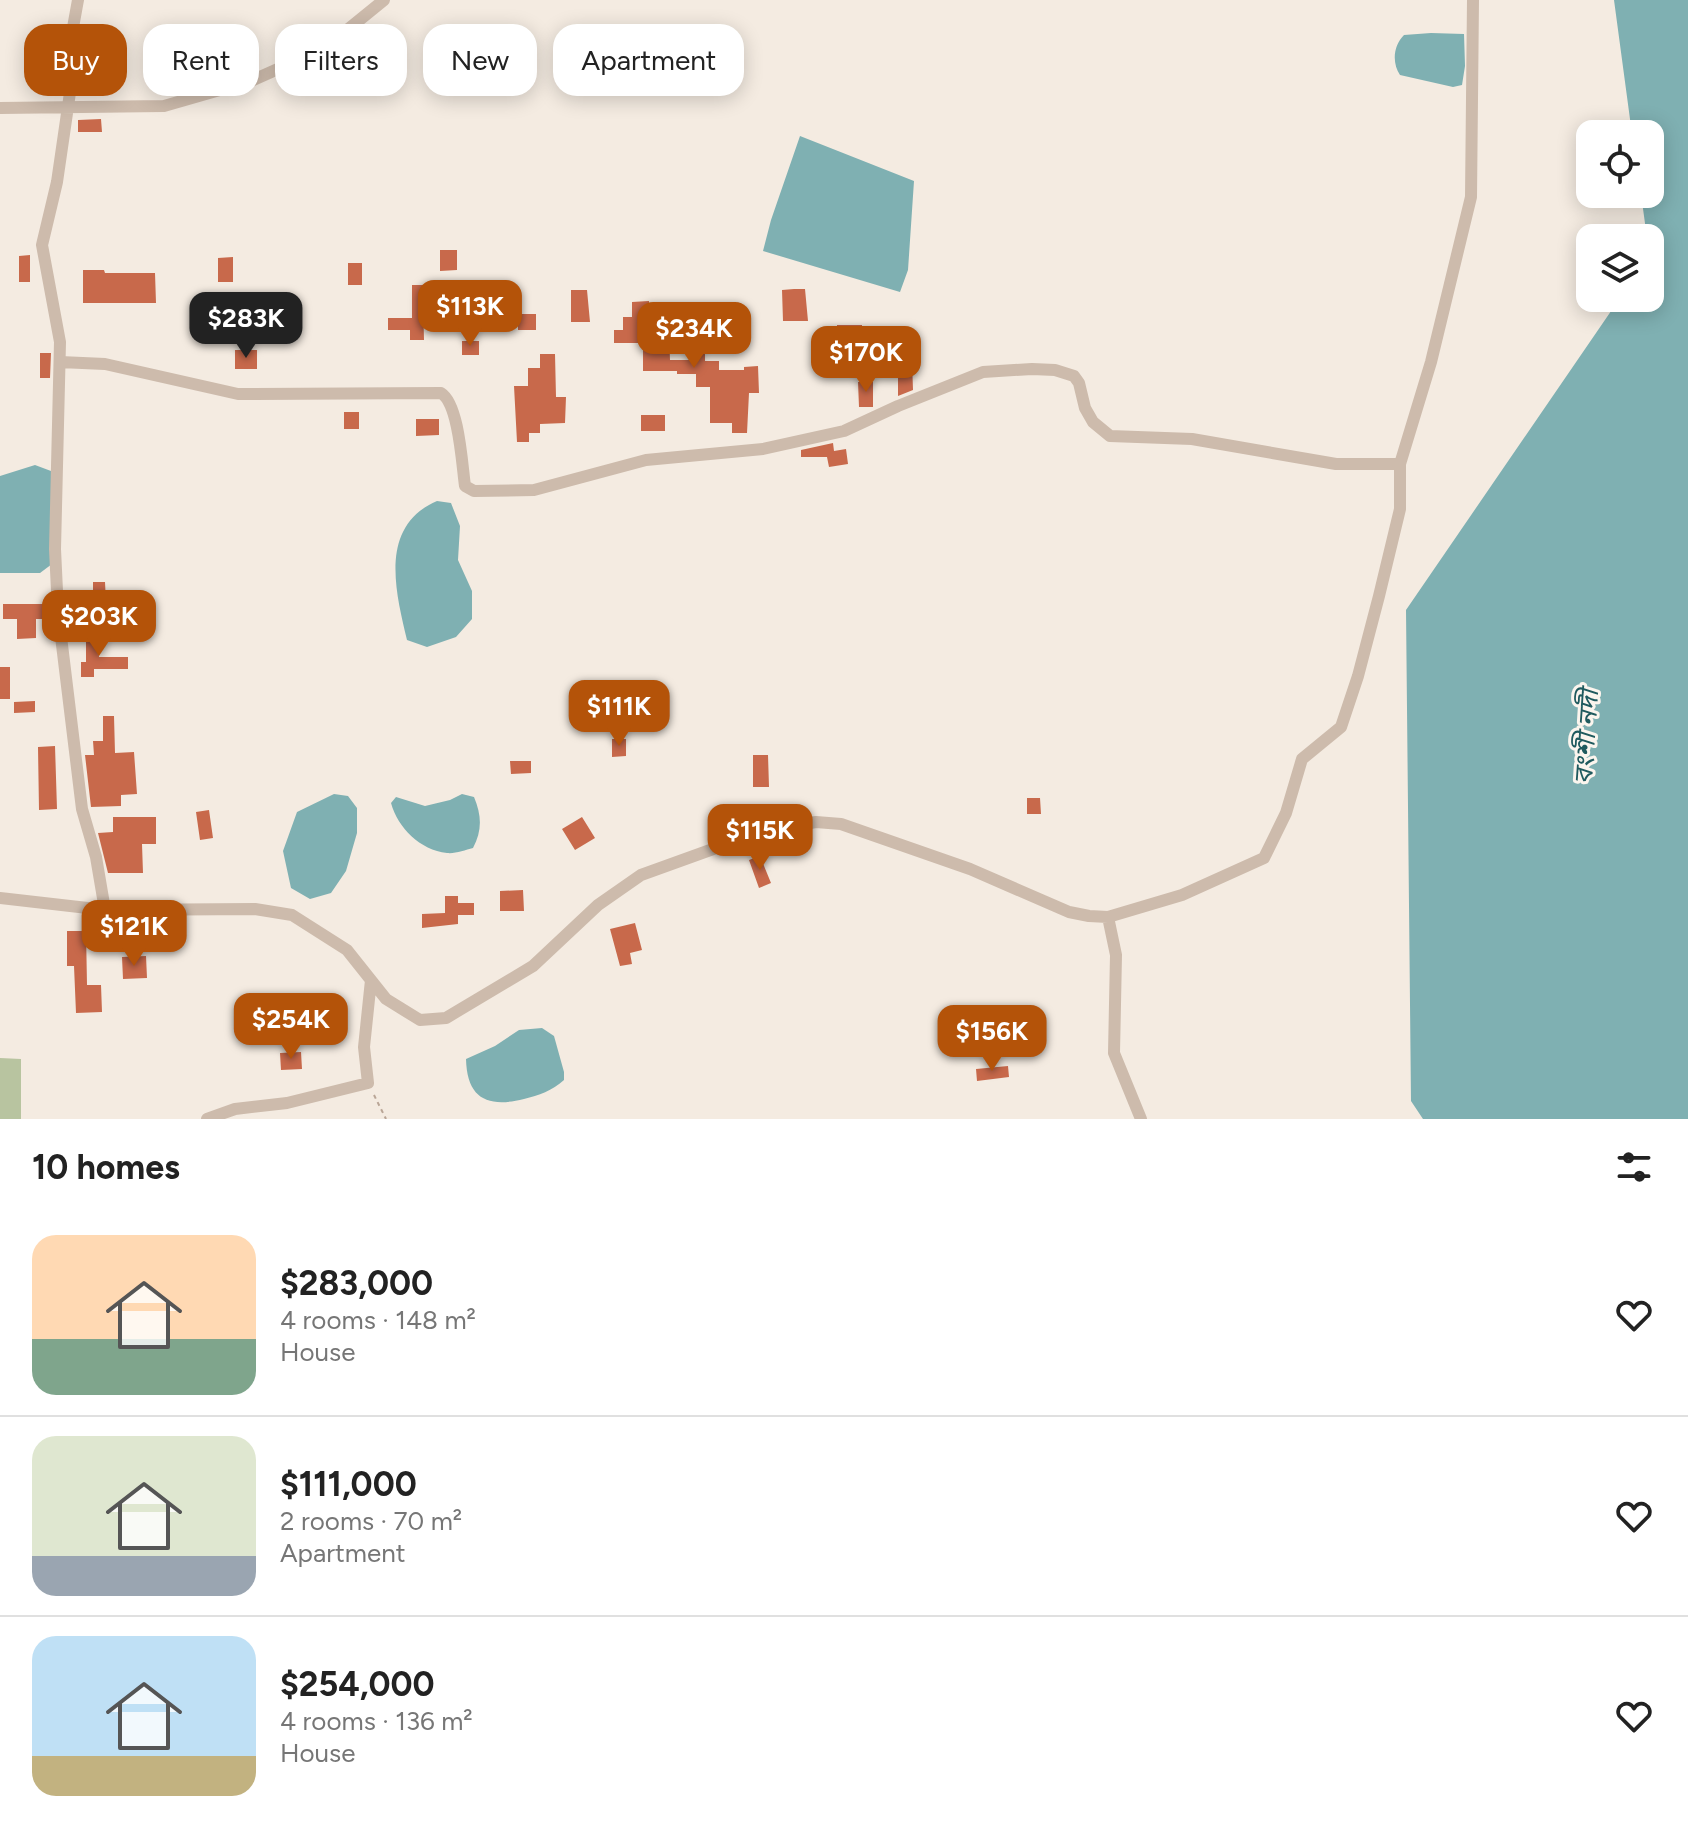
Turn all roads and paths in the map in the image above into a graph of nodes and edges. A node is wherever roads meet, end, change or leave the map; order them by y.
1 (78, 0) edge
2 (384, 0) edge
3 (1473, 0) edge
4 (68, 106) junction
5 (0, 108) edge
6 (60, 362) junction
7 (1400, 464) junction
8 (0, 898) edge
9 (105, 910) junction
10 (1108, 917) junction
11 (371, 980) junction
12 (368, 1083) junction
13 (207, 1119) edge
14 (386, 1119) edge
15 (1141, 1119) edge

1 - 4 street
2 - 4 street
3 - 7 street
4 - 5 street
4 - 6 street
6 - 7 street
6 - 9 street
7 - 10 street
8 - 9 street
9 - 11 street
10 - 11 street
10 - 15 street
11 - 12 street
12 - 13 street
12 - 14 path

